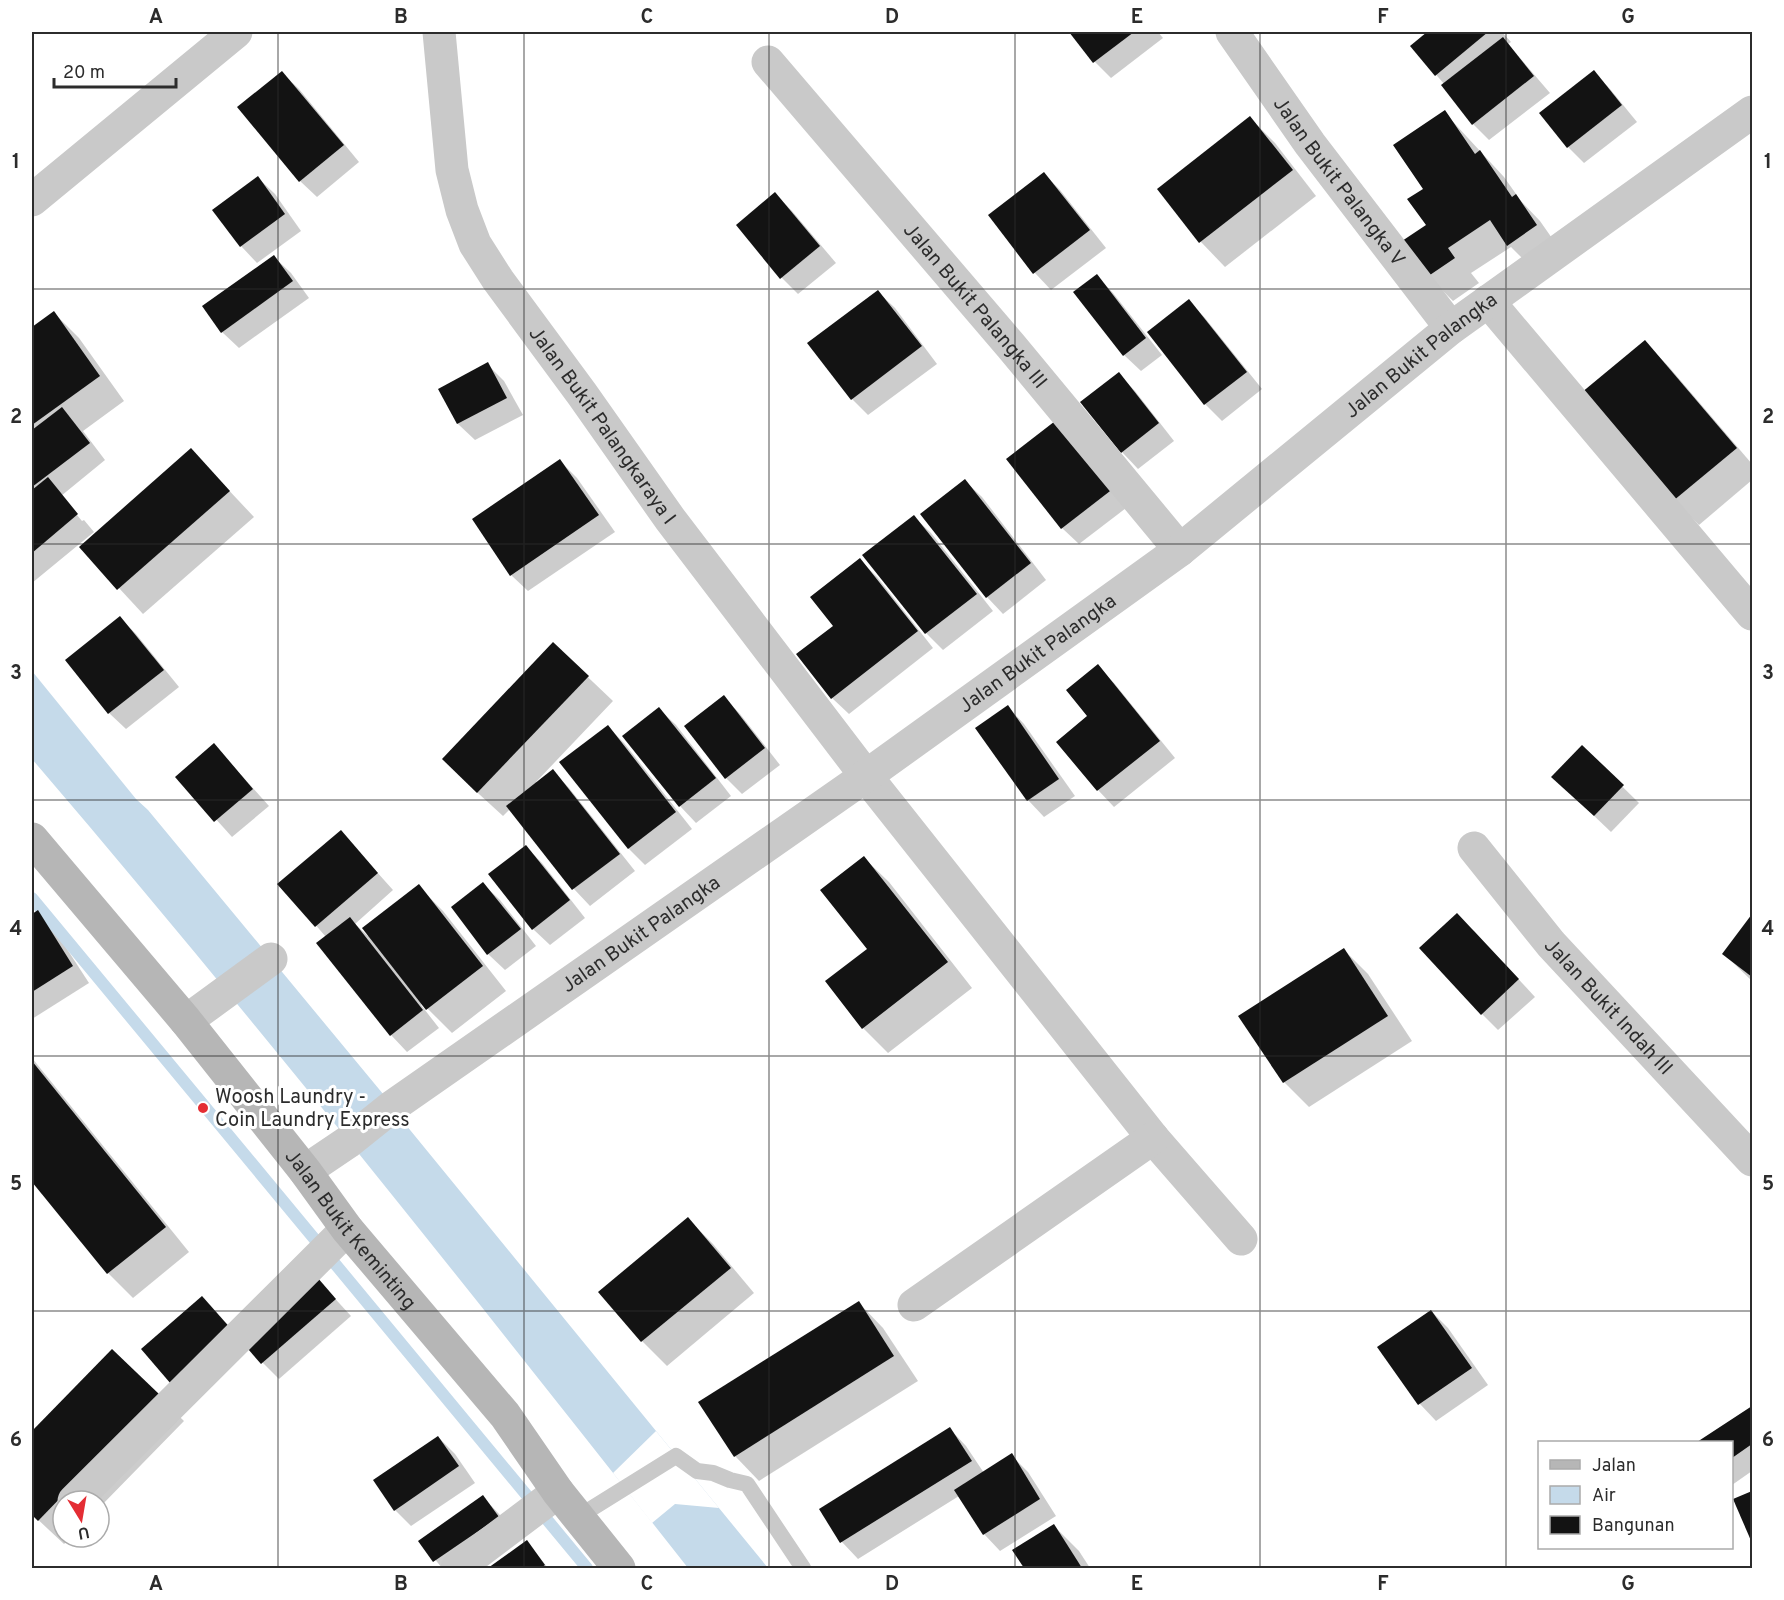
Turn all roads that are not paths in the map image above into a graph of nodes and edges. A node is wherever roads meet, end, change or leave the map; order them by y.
1 (236, 32) edge
2 (439, 32) edge
3 (1232, 32) edge
4 (768, 62) dead end
5 (1752, 112) edge
6 (32, 200) edge
7 (1488, 301) junction
8 (1451, 328) junction
9 (1180, 550) junction
10 (1752, 614) edge
11 (866, 777) junction
12 (32, 839) edge
13 (1474, 848) dead end
14 (272, 959) dead end
15 (186, 1021) junction
16 (1153, 1138) junction
17 (1752, 1160) edge
18 (305, 1172) junction
19 (347, 1229) junction
20 (1241, 1239) dead end
21 (914, 1305) dead end
22 (86, 1489) edge
23 (568, 1505) junction
24 (457, 1568) edge
25 (619, 1569) edge
26 (803, 1569) edge

1 - 6 street
2 - 11 street, Jalan Bukit Palangkaraya I
3 - 8 street, Jalan Bukit Palangka V
4 - 9 street, Jalan Bukit Palangka III
5 - 7 street, Jalan Bukit Palangka
7 - 8 street, Jalan Bukit Palangka
7 - 10 street
8 - 9 street, Jalan Bukit Palangka
9 - 11 street, Jalan Bukit Palangka
11 - 16 street, Jalan Bukit Palangkaraya I
11 - 18 street, Jalan Bukit Palangka
12 - 15 main road, Jalan Bukit Keminting
13 - 17 street, Jalan Bukit Indah III
14 - 15 street
15 - 18 main road, Jalan Bukit Keminting
16 - 20 street, Jalan Bukit Palangkaraya I
16 - 21 street
18 - 19 main road, Jalan Bukit Keminting
19 - 22 street
19 - 23 main road, Jalan Bukit Keminting
23 - 24 street
23 - 25 main road, Jalan Bukit Keminting
23 - 26 lane

